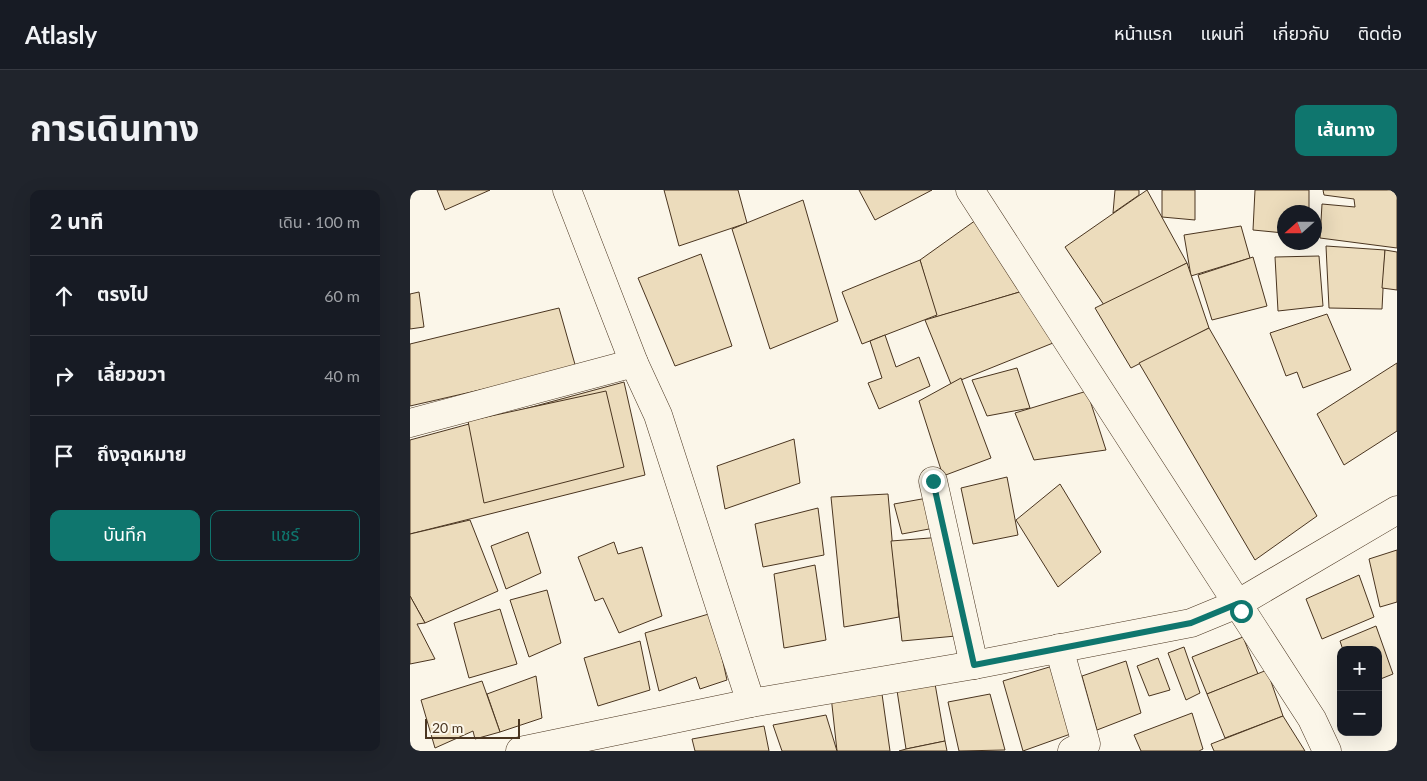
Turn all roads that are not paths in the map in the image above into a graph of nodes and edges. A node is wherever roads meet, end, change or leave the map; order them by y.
1 (567, 190) edge
2 (970, 190) edge
3 (634, 362) junction
4 (410, 423) edge
5 (933, 481) dead end
6 (1397, 510) edge
7 (1237, 604) junction
8 (1059, 648) junction
9 (974, 665) junction
10 (751, 704) junction
11 (520, 751) edge
12 (1072, 751) edge
13 (1327, 751) edge

1 - 3 street
2 - 7 street
3 - 4 street
3 - 10 street
5 - 9 street
6 - 7 street
7 - 8 street
7 - 13 street
8 - 9 street
8 - 12 street
9 - 10 street
10 - 11 street

